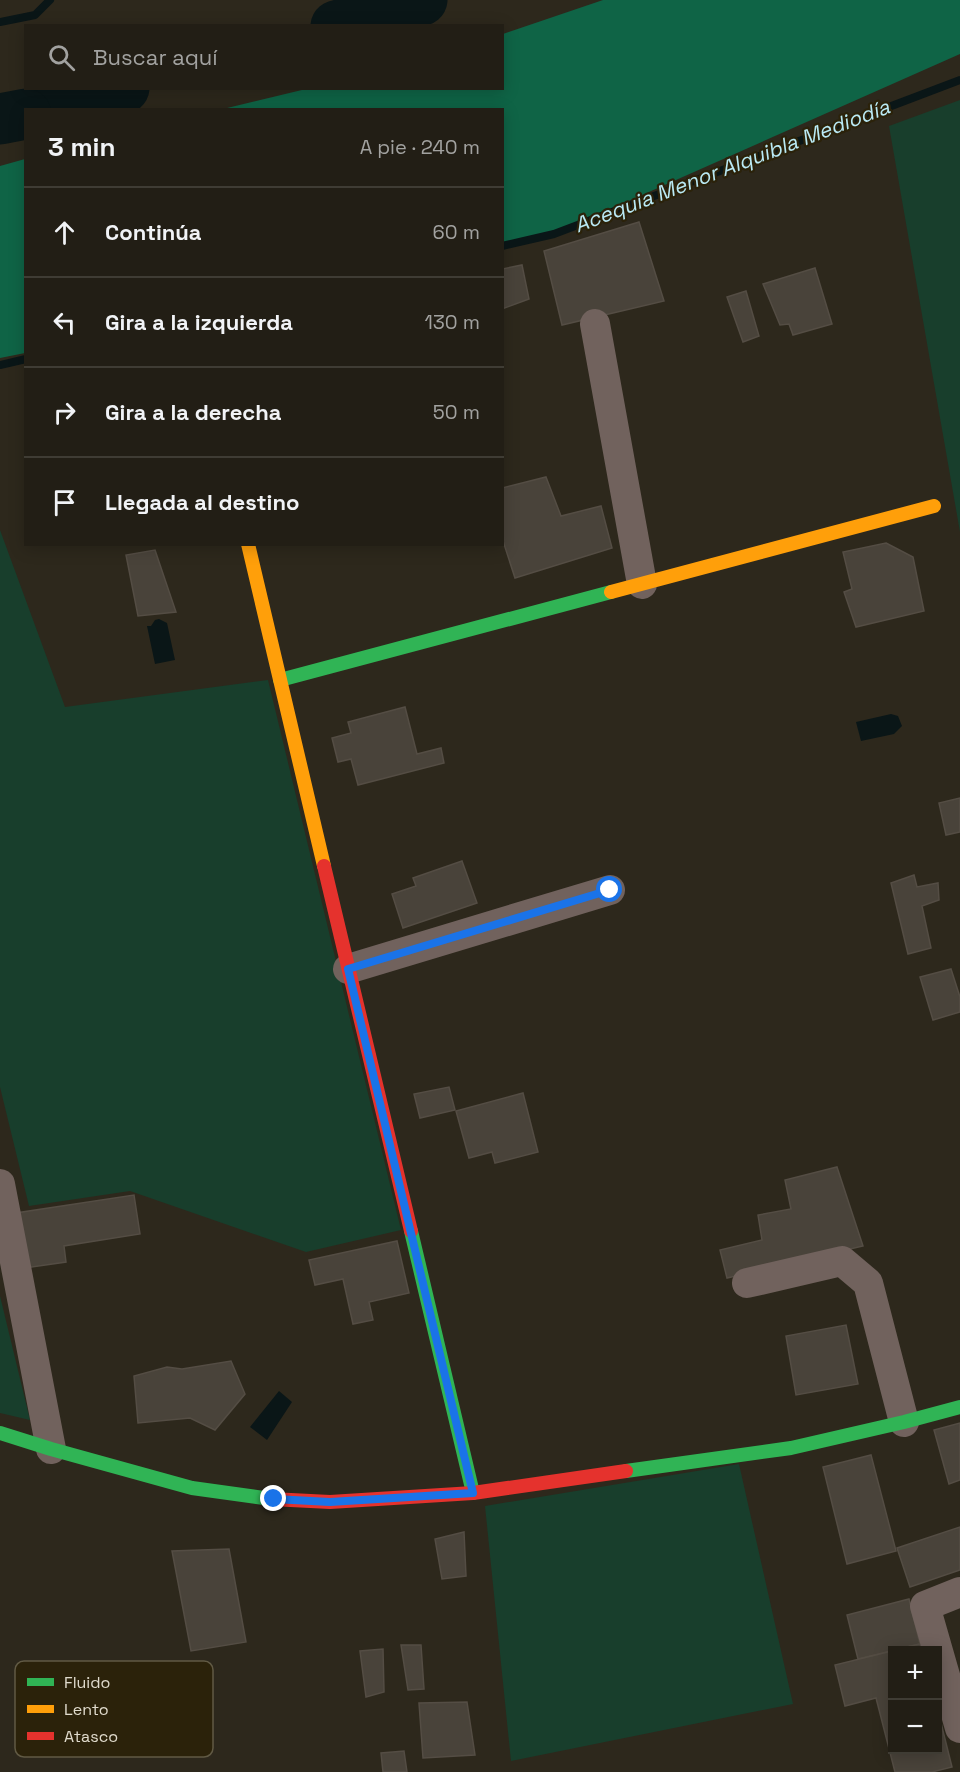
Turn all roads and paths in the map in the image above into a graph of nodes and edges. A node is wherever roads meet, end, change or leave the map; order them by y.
1 (596, 324) dead end
2 (934, 506) dead end
3 (248, 546) edge
4 (642, 584) junction
5 (280, 680) junction
6 (610, 890) dead end
7 (348, 969) junction
8 (0, 1184) edge
9 (747, 1283) dead end
10 (960, 1407) edge
11 (904, 1422) junction
12 (0, 1433) edge
13 (51, 1449) junction
14 (473, 1493) junction
15 (960, 1592) edge
16 (960, 1728) edge

1 - 4 street
2 - 4 street
3 - 5 street
4 - 5 street
5 - 7 street
6 - 7 street
7 - 14 street
8 - 13 street
9 - 11 street
10 - 11 street
11 - 14 street
12 - 13 street
13 - 14 street
15 - 16 street

